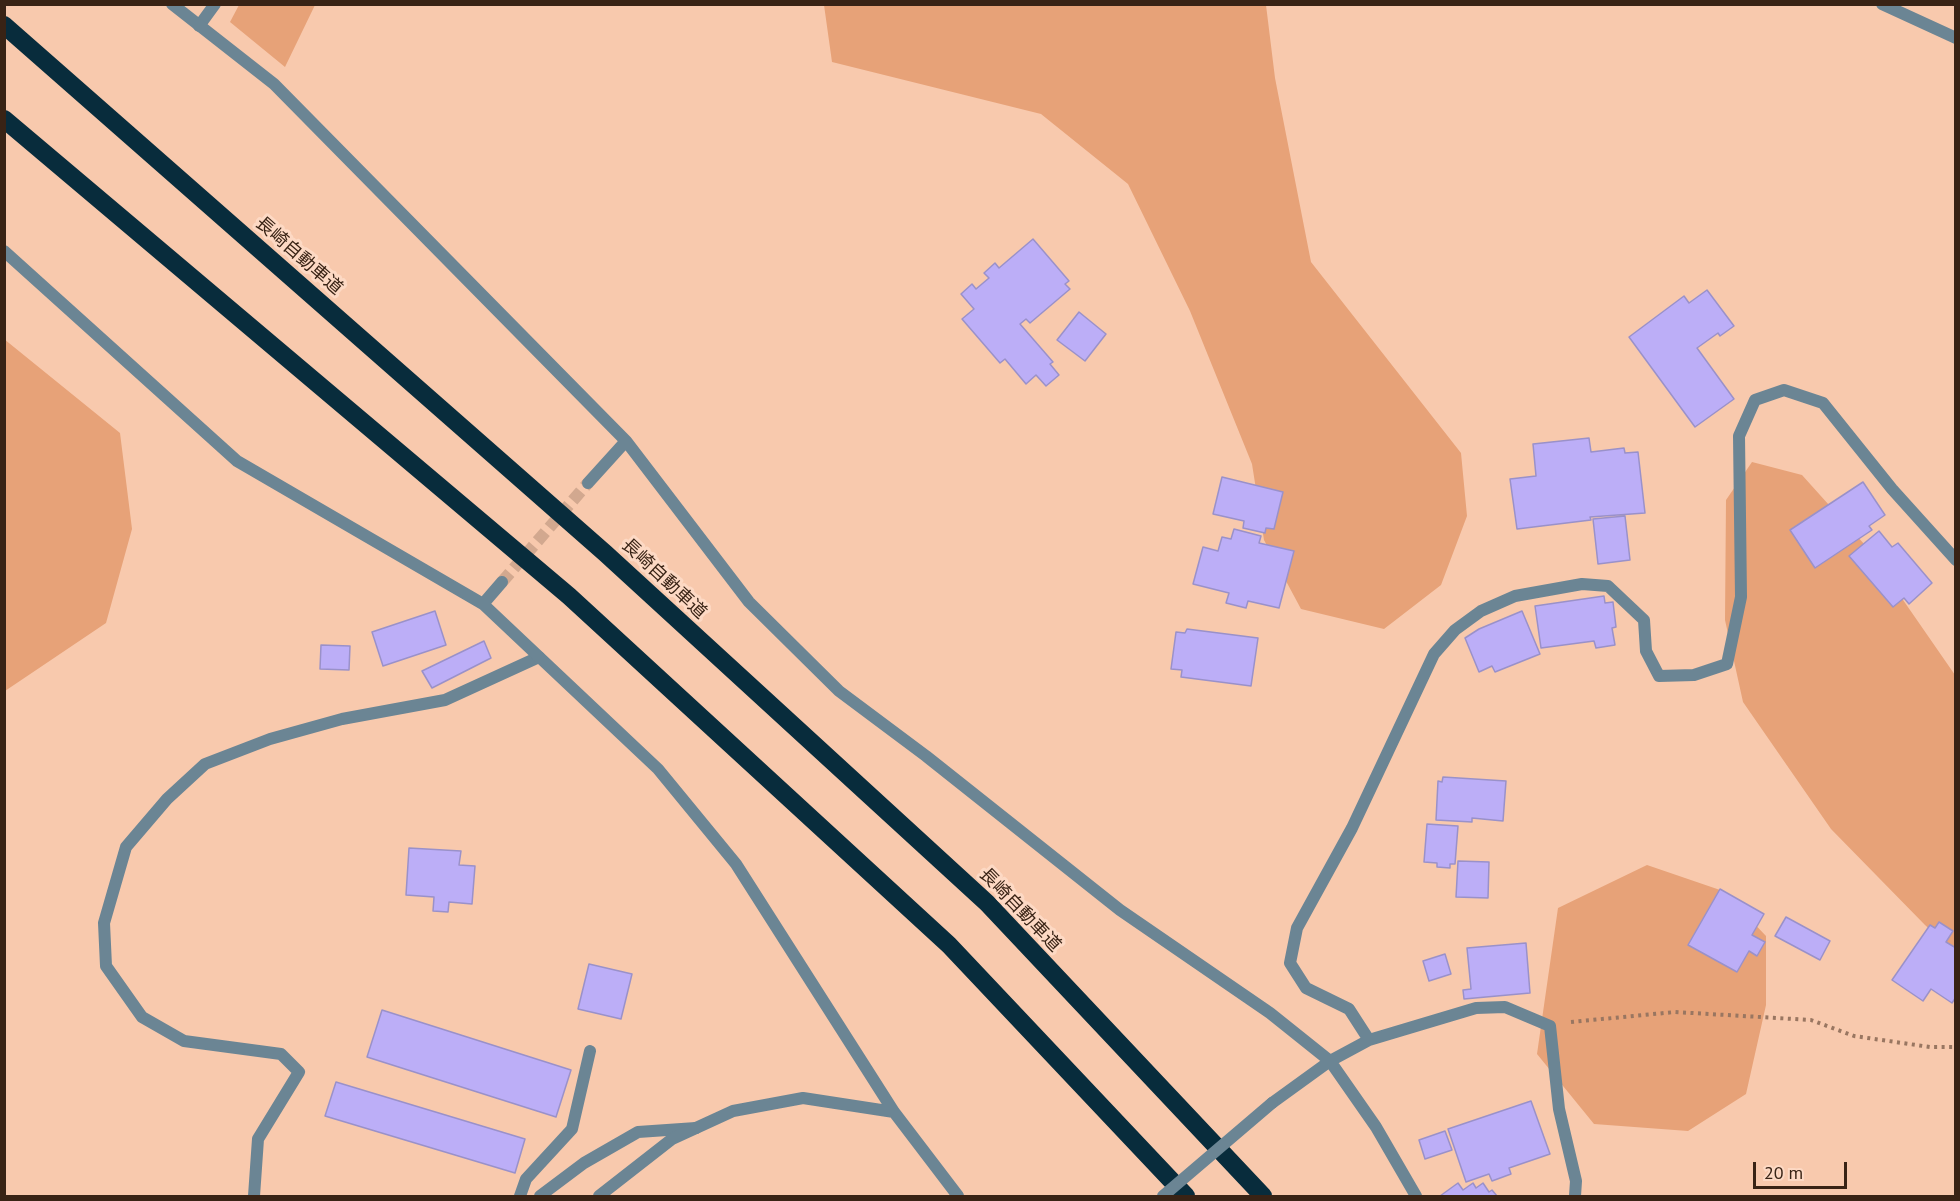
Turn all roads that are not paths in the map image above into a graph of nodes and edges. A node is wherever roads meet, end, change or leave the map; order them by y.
1 (172, 4) edge
2 (215, 4) edge
3 (1881, 4) edge
4 (4, 25) edge
5 (199, 26) junction
6 (1956, 38) edge
7 (4, 119) edge
8 (4, 251) edge
9 (626, 441) junction
10 (588, 483) tunnel mouth
11 (1956, 560) edge
12 (502, 582) tunnel mouth
13 (483, 604) junction
14 (539, 657) junction
15 (1369, 1040) junction
16 (590, 1051) dead end
17 (1330, 1061) junction
18 (894, 1112) junction
19 (697, 1128) junction
20 (254, 1197) edge
21 (520, 1197) edge
22 (540, 1197) edge
23 (599, 1197) edge
24 (958, 1197) edge
25 (1163, 1197) edge
26 (1186, 1197) edge
27 (1263, 1197) edge
28 (1416, 1197) edge
29 (1575, 1197) edge

1 - 5 street
2 - 5 street
3 - 6 street
4 - 27 highway, 長崎自動車道
5 - 9 street
7 - 26 highway
8 - 13 street
9 - 10 street
9 - 17 street
11 - 15 street
12 - 13 street
13 - 14 street
14 - 18 street
14 - 20 street
15 - 17 street
15 - 29 street
16 - 21 street
17 - 25 street, bridge
17 - 28 street
18 - 19 street
18 - 24 street
19 - 22 street
19 - 23 street

